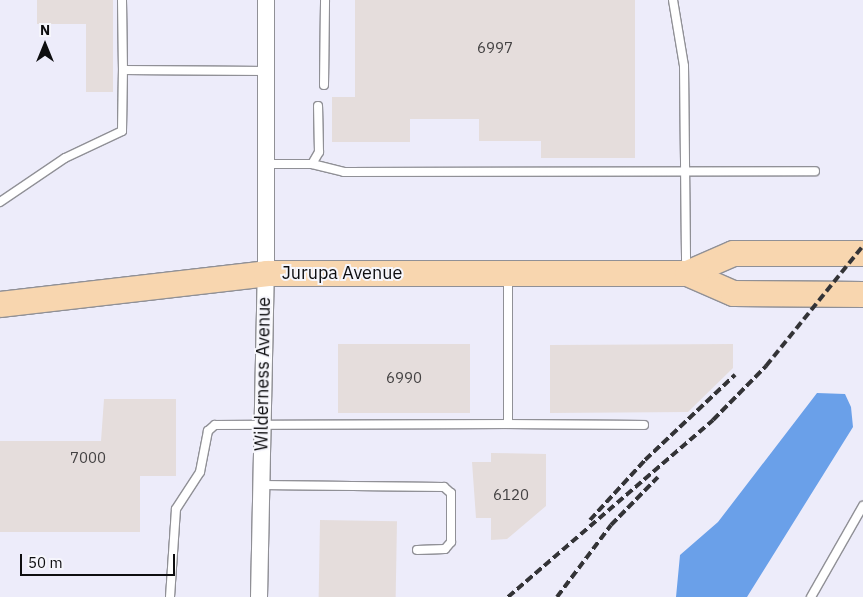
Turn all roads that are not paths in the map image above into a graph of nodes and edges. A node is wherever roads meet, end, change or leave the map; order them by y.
1 (122, 0) edge
2 (266, 0) edge
3 (325, 0) edge
4 (673, 0) edge
5 (123, 70) junction
6 (266, 71) junction
7 (324, 85) dead end
8 (318, 106) dead end
9 (266, 164) junction
10 (312, 164) junction
11 (815, 171) dead end
12 (685, 172) junction
13 (0, 202) edge
14 (863, 253) edge
15 (266, 273) junction
16 (508, 273) junction
17 (687, 273) junction
18 (863, 294) edge
19 (0, 304) edge
20 (262, 422) junction
21 (508, 424) junction
22 (644, 425) dead end
23 (261, 485) junction
24 (863, 506) edge
25 (417, 550) dead end
26 (170, 597) edge
27 (258, 597) edge
28 (810, 597) edge

1 - 5 lane
2 - 6 street, Wilderness Avenue
3 - 7 lane
4 - 12 lane
5 - 6 lane
5 - 13 lane
6 - 9 street, Wilderness Avenue
8 - 10 lane
9 - 10 lane
9 - 15 street, Wilderness Avenue
10 - 12 lane
11 - 12 lane
12 - 17 lane
14 - 17 main road, Jurupa Avenue
15 - 16 main road, Jurupa Avenue
15 - 19 main road, Jurupa Avenue
15 - 20 street, Wilderness Avenue
16 - 17 main road, Jurupa Avenue
16 - 21 lane
17 - 18 main road, Jurupa Avenue
20 - 21 lane
20 - 23 street, Wilderness Avenue
20 - 26 lane
21 - 22 lane
23 - 25 lane
23 - 27 street, Wilderness Avenue
24 - 28 lane

